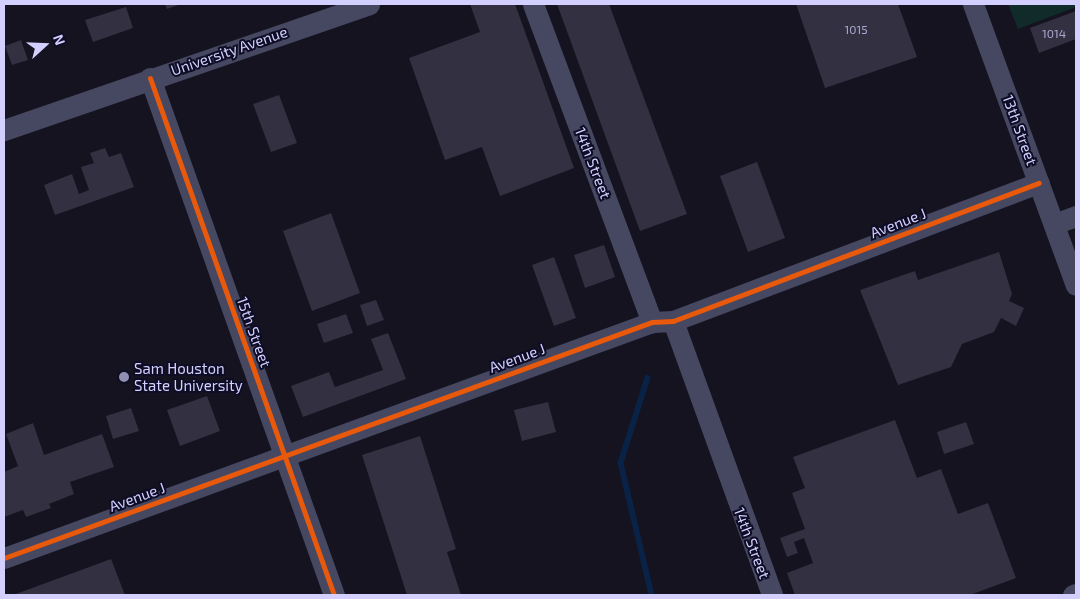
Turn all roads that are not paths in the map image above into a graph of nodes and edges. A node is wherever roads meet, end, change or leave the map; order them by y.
1 (369, 4) edge
2 (533, 4) edge
3 (973, 4) edge
4 (150, 78) junction
5 (4, 130) edge
6 (1039, 183) junction
7 (1076, 216) edge
8 (1054, 224) junction
9 (1076, 285) edge
10 (663, 321) junction
11 (285, 456) junction
12 (4, 558) edge
13 (1076, 594) edge
14 (334, 595) edge
15 (772, 595) edge
16 (1073, 595) edge

1 - 4 street, University Avenue
2 - 10 street, 14th Street
3 - 6 street, 13th Street
4 - 5 street, University Avenue
4 - 11 street, 15th Street
6 - 8 street, 13th Street
6 - 10 street, Avenue J
7 - 8 street
8 - 9 street, 13th Street
10 - 11 street, Avenue J
10 - 15 street, 14th Street
11 - 12 street, Avenue J
11 - 14 street, 15th Street
13 - 16 street

